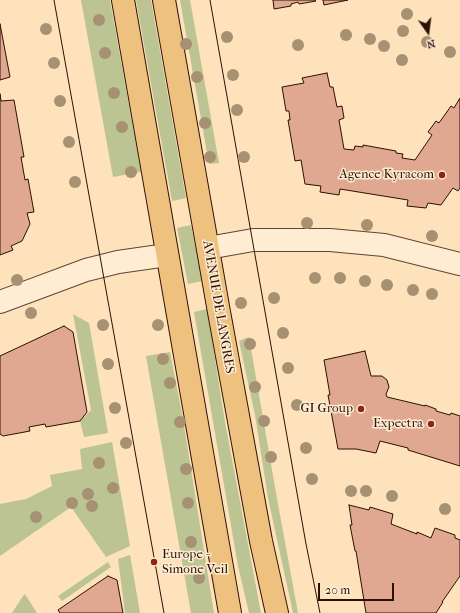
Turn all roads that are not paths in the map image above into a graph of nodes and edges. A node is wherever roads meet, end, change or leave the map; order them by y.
1 (123, 0) edge
2 (164, 0) edge
3 (208, 248) junction
4 (167, 255) junction
5 (460, 264) edge
6 (0, 302) edge
7 (230, 613) edge
8 (277, 613) edge

1 - 4 main road
2 - 3 main road, AVENUE DE LANGRES
3 - 5 street
3 - 8 main road, AVENUE DE LANGRES
4 - 6 street
4 - 7 main road

